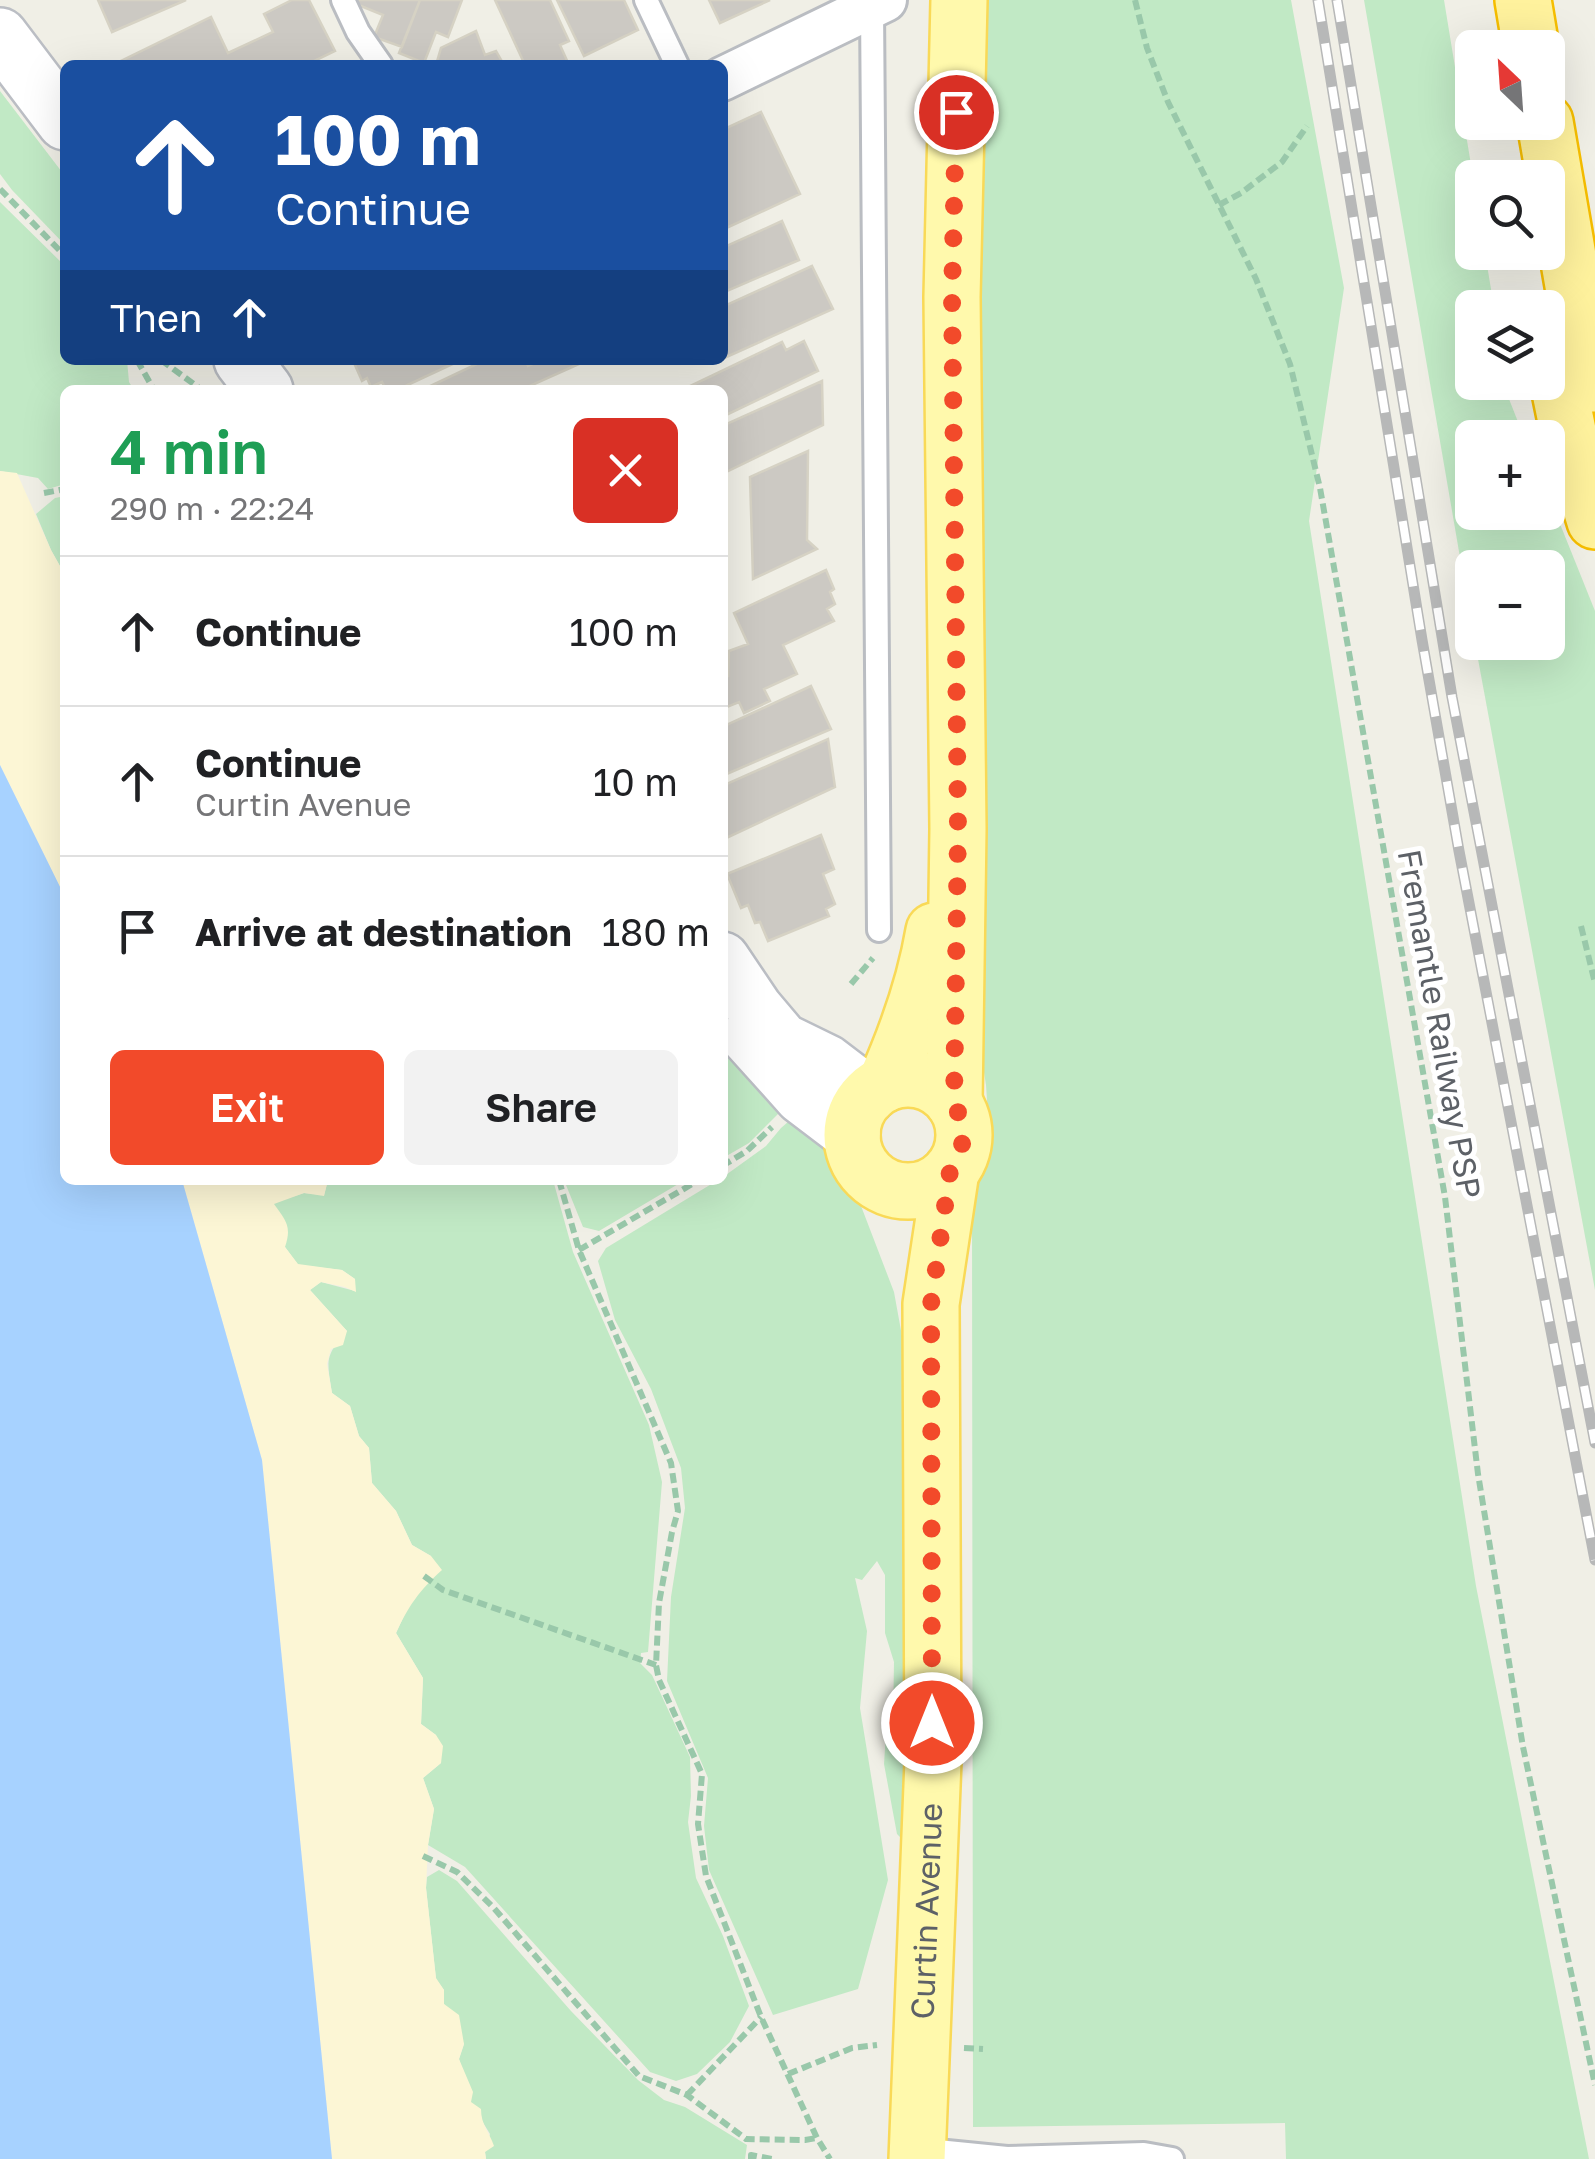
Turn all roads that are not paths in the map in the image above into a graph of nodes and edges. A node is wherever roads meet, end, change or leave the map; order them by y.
1 (0, 0) edge
2 (344, 0) edge
3 (646, 0) edge
4 (958, 0) edge
5 (1487, 0) edge
6 (1523, 0) edge
7 (879, 3) edge
8 (1492, 30) edge
9 (1529, 30) edge
10 (0, 36) edge
11 (378, 60) edge
12 (675, 60) edge
13 (728, 76) edge
14 (60, 79) edge
15 (60, 115) edge
16 (1547, 140) edge
17 (1595, 384) edge
18 (1562, 400) edge
19 (1595, 521) edge
20 (958, 829) junction
21 (879, 930) dead end
22 (728, 969) edge
23 (728, 1014) edge
24 (954, 1103) junction
25 (869, 1104) junction
26 (950, 1171) junction
27 (880, 1183) junction
28 (931, 1304) junction
29 (917, 2154) edge
30 (1172, 2159) edge

1 - 14 main road
2 - 11 lane
3 - 12 lane
4 - 20 main road
5 - 8 highway
6 - 9 highway
7 - 13 street
7 - 21 lane
10 - 15 main road
16 - 17 highway
18 - 19 highway
20 - 24 main road
20 - 25 main road
22 - 25 main road
23 - 25 main road
24 - 25 main road
24 - 26 main road
25 - 27 main road
26 - 27 main road
26 - 28 main road, Curtin Avenue
27 - 28 main road, Curtin Avenue
28 - 29 main road, Curtin Avenue
29 - 30 lane

